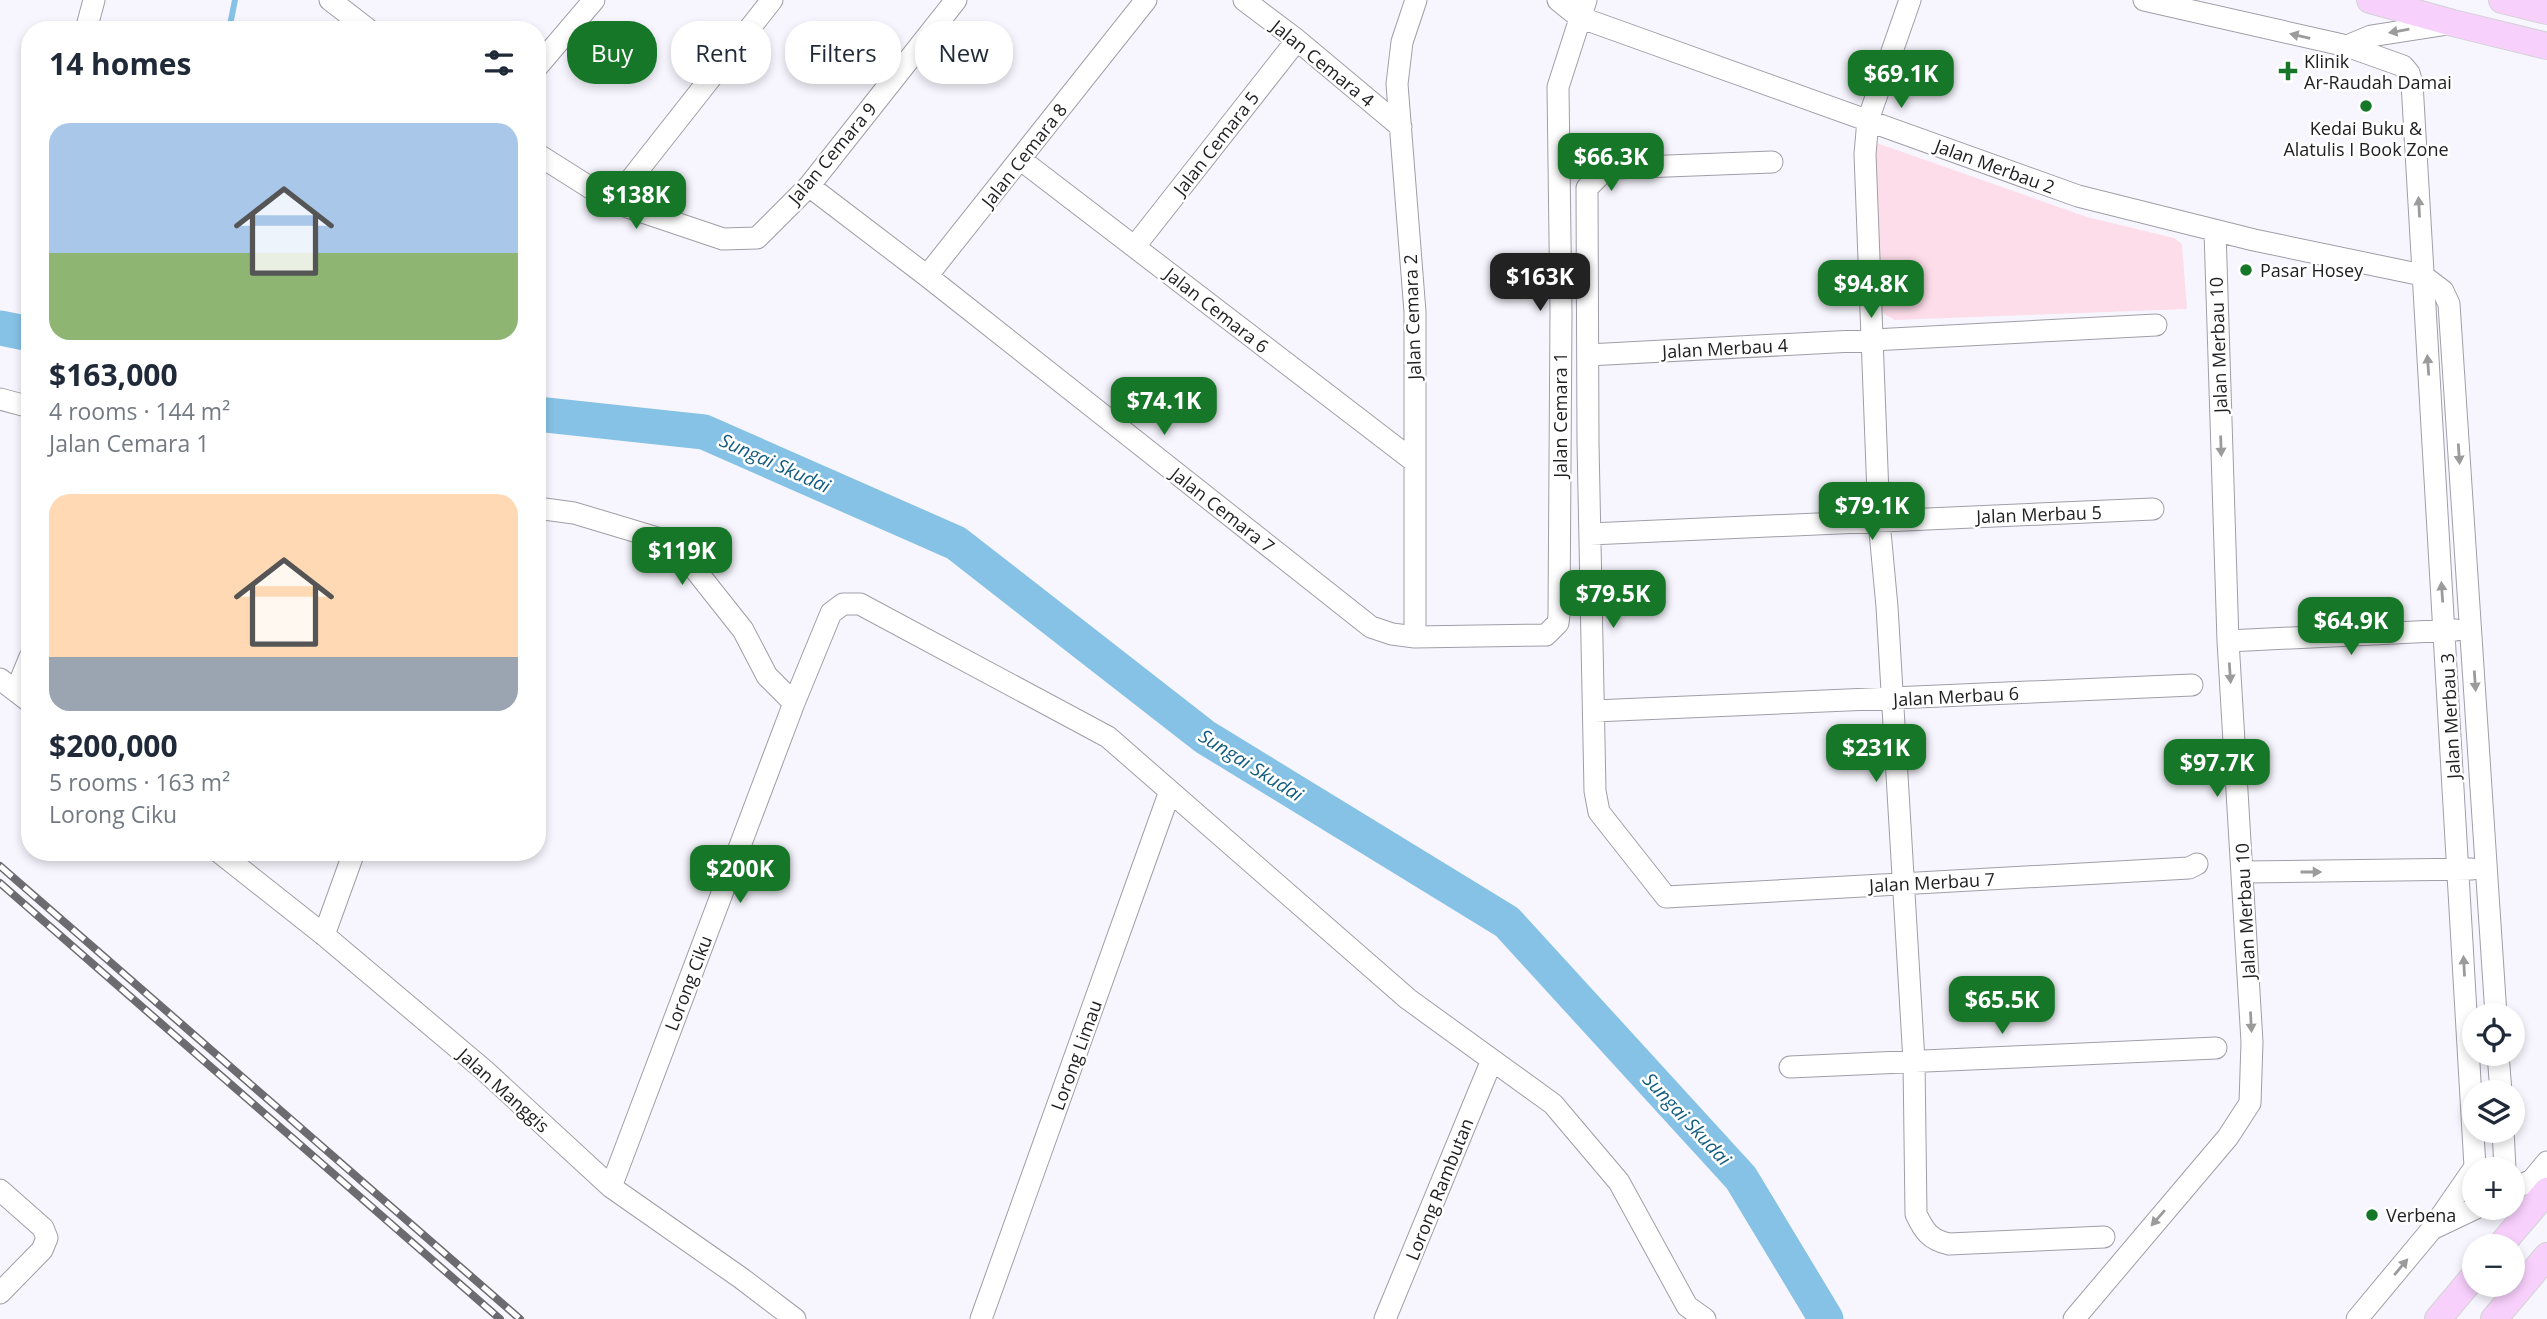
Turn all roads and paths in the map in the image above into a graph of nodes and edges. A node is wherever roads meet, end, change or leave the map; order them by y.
1 (94, 0) edge
2 (330, 0) edge
3 (772, 0) edge
4 (956, 0) edge
5 (1146, 0) edge
6 (1244, 0) edge
7 (1416, 0) edge
8 (1558, 0) edge
9 (1910, 0) edge
10 (2144, 0) edge
11 (2370, 0) edge
12 (2502, 0) edge
13 (585, 3) edge
14 (1582, 8) edge
15 (2547, 11) edge
16 (88, 21) edge
17 (357, 21) edge
18 (2453, 23) junction
19 (1297, 40) junction
20 (2347, 46) junction
21 (2547, 46) edge
22 (546, 55) edge
23 (1868, 120) junction
24 (1401, 127) junction
25 (1020, 159) junction
26 (546, 160) edge
27 (1772, 162) dead end
28 (809, 186) junction
29 (613, 202) junction
30 (2215, 231) junction
31 (1135, 246) junction
32 (2422, 275) junction
33 (927, 276) junction
34 (2156, 325) dead end
35 (1873, 341) junction
36 (1588, 355) junction
37 (0, 399) edge
38 (21, 405) edge
39 (1415, 462) junction
40 (546, 509) edge
41 (2153, 509) dead end
42 (1879, 521) junction
43 (1590, 534) junction
44 (2472, 629) junction
45 (2445, 631) junction
46 (1538, 636) joint
47 (1415, 637) junction
48 (2228, 641) junction
49 (2192, 685) dead end
50 (1892, 698) junction
51 (794, 703) junction
52 (1594, 711) junction
53 (1170, 791) junction
54 (230, 861) edge
55 (351, 861) edge
56 (2197, 864) dead end
57 (2487, 868) junction
58 (2459, 869) junction
59 (2243, 872) junction
60 (1904, 883) junction
61 (324, 935) junction
62 (2495, 1003) edge
63 (2216, 1048) dead end
64 (1492, 1060) junction
65 (1914, 1061) junction
66 (1790, 1068) dead end
67 (2547, 1162) edge
68 (2525, 1183) edge
69 (611, 1187) junction
70 (0, 1190) edge
71 (2547, 1191) edge
72 (2462, 1215) edge
73 (2432, 1229) junction
74 (2510, 1234) edge
75 (2104, 1237) dead end
76 (2547, 1256) edge
77 (2462, 1290) edge
78 (0, 1293) edge
79 (795, 1319) edge
80 (981, 1319) edge
81 (1385, 1319) edge
82 (1705, 1319) edge
83 (2074, 1319) edge
84 (2357, 1319) edge
85 (2438, 1319) edge
86 (2494, 1319) edge

1 - 16 street
2 - 17 street
3 - 29 street
4 - 28 street, Jalan Cemara 9
5 - 25 street, Jalan Cemara 8
6 - 19 street, Jalan Cemara 4
7 - 24 street, Jalan Cemara 2
8 - 14 street, Jalan Merbau 2
9 - 23 street
20 -> 10 street
11 - 18 main road
12 - 15 main road
13 - 22 street
14 - 23 street, Jalan Merbau 2
14 - 46 street, Jalan Cemara 1
18 -> 20 street
18 - 21 main road
19 - 24 street, Jalan Cemara 4
19 - 31 street, Jalan Cemara 5
32 -> 20 street, Jalan Merbau 3
23 - 30 street, Jalan Merbau 2
23 - 35 street
24 - 39 street, Jalan Cemara 2
25 - 31 street, Jalan Cemara 6
25 - 33 street, Jalan Cemara 8
26 - 29 street
27 - 36 street
28 - 29 street, Jalan Cemara 9
28 - 33 street, Jalan Cemara 7
30 - 32 street, Jalan Merbau 2
30 -> 48 street, Jalan Merbau 10
31 - 39 street, Jalan Cemara 6
32 -> 44 street
45 -> 32 street, Jalan Merbau 3
33 - 47 street, Jalan Cemara 7
34 - 35 street, Jalan Merbau 4
35 - 36 street, Jalan Merbau 4
35 - 42 street
36 - 43 street
37 - 38 street
39 - 47 street, Jalan Cemara 2
40 - 51 street
41 - 42 street, Jalan Merbau 5
42 - 43 street, Jalan Merbau 5
42 - 50 street
43 - 52 street
44 - 45 street
44 -> 57 street
45 - 48 street
45 - 58 street, Jalan Merbau 3
46 - 47 street, Jalan Cemara 7
48 -> 59 street, Jalan Merbau 10
49 - 50 street, Jalan Merbau 6
50 - 52 street, Jalan Merbau 6
50 - 60 street
51 - 53 street, Lorong Ciku
51 - 69 street, Lorong Ciku
52 - 60 street, Jalan Merbau 7
53 - 64 street
53 - 80 street, Lorong Limau
54 - 61 street, Jalan Manggis
55 - 61 street
56 - 60 street, Jalan Merbau 7
57 - 58 street
57 - 62 street
59 -> 58 street
73 -> 58 street, Jalan Merbau 3
59 -> 83 street, Jalan Merbau 10
60 - 65 street
61 - 69 street, Jalan Manggis
63 - 65 street
64 - 81 street, Lorong Rambutan
64 - 82 street
65 - 66 street
65 - 75 street
67 - 68 street
69 - 79 street, Jalan Manggis
70 - 78 street
71 - 74 main road
72 - 73 street
84 -> 73 street, Jalan Merbau 3
76 - 86 main road
77 - 85 main road

